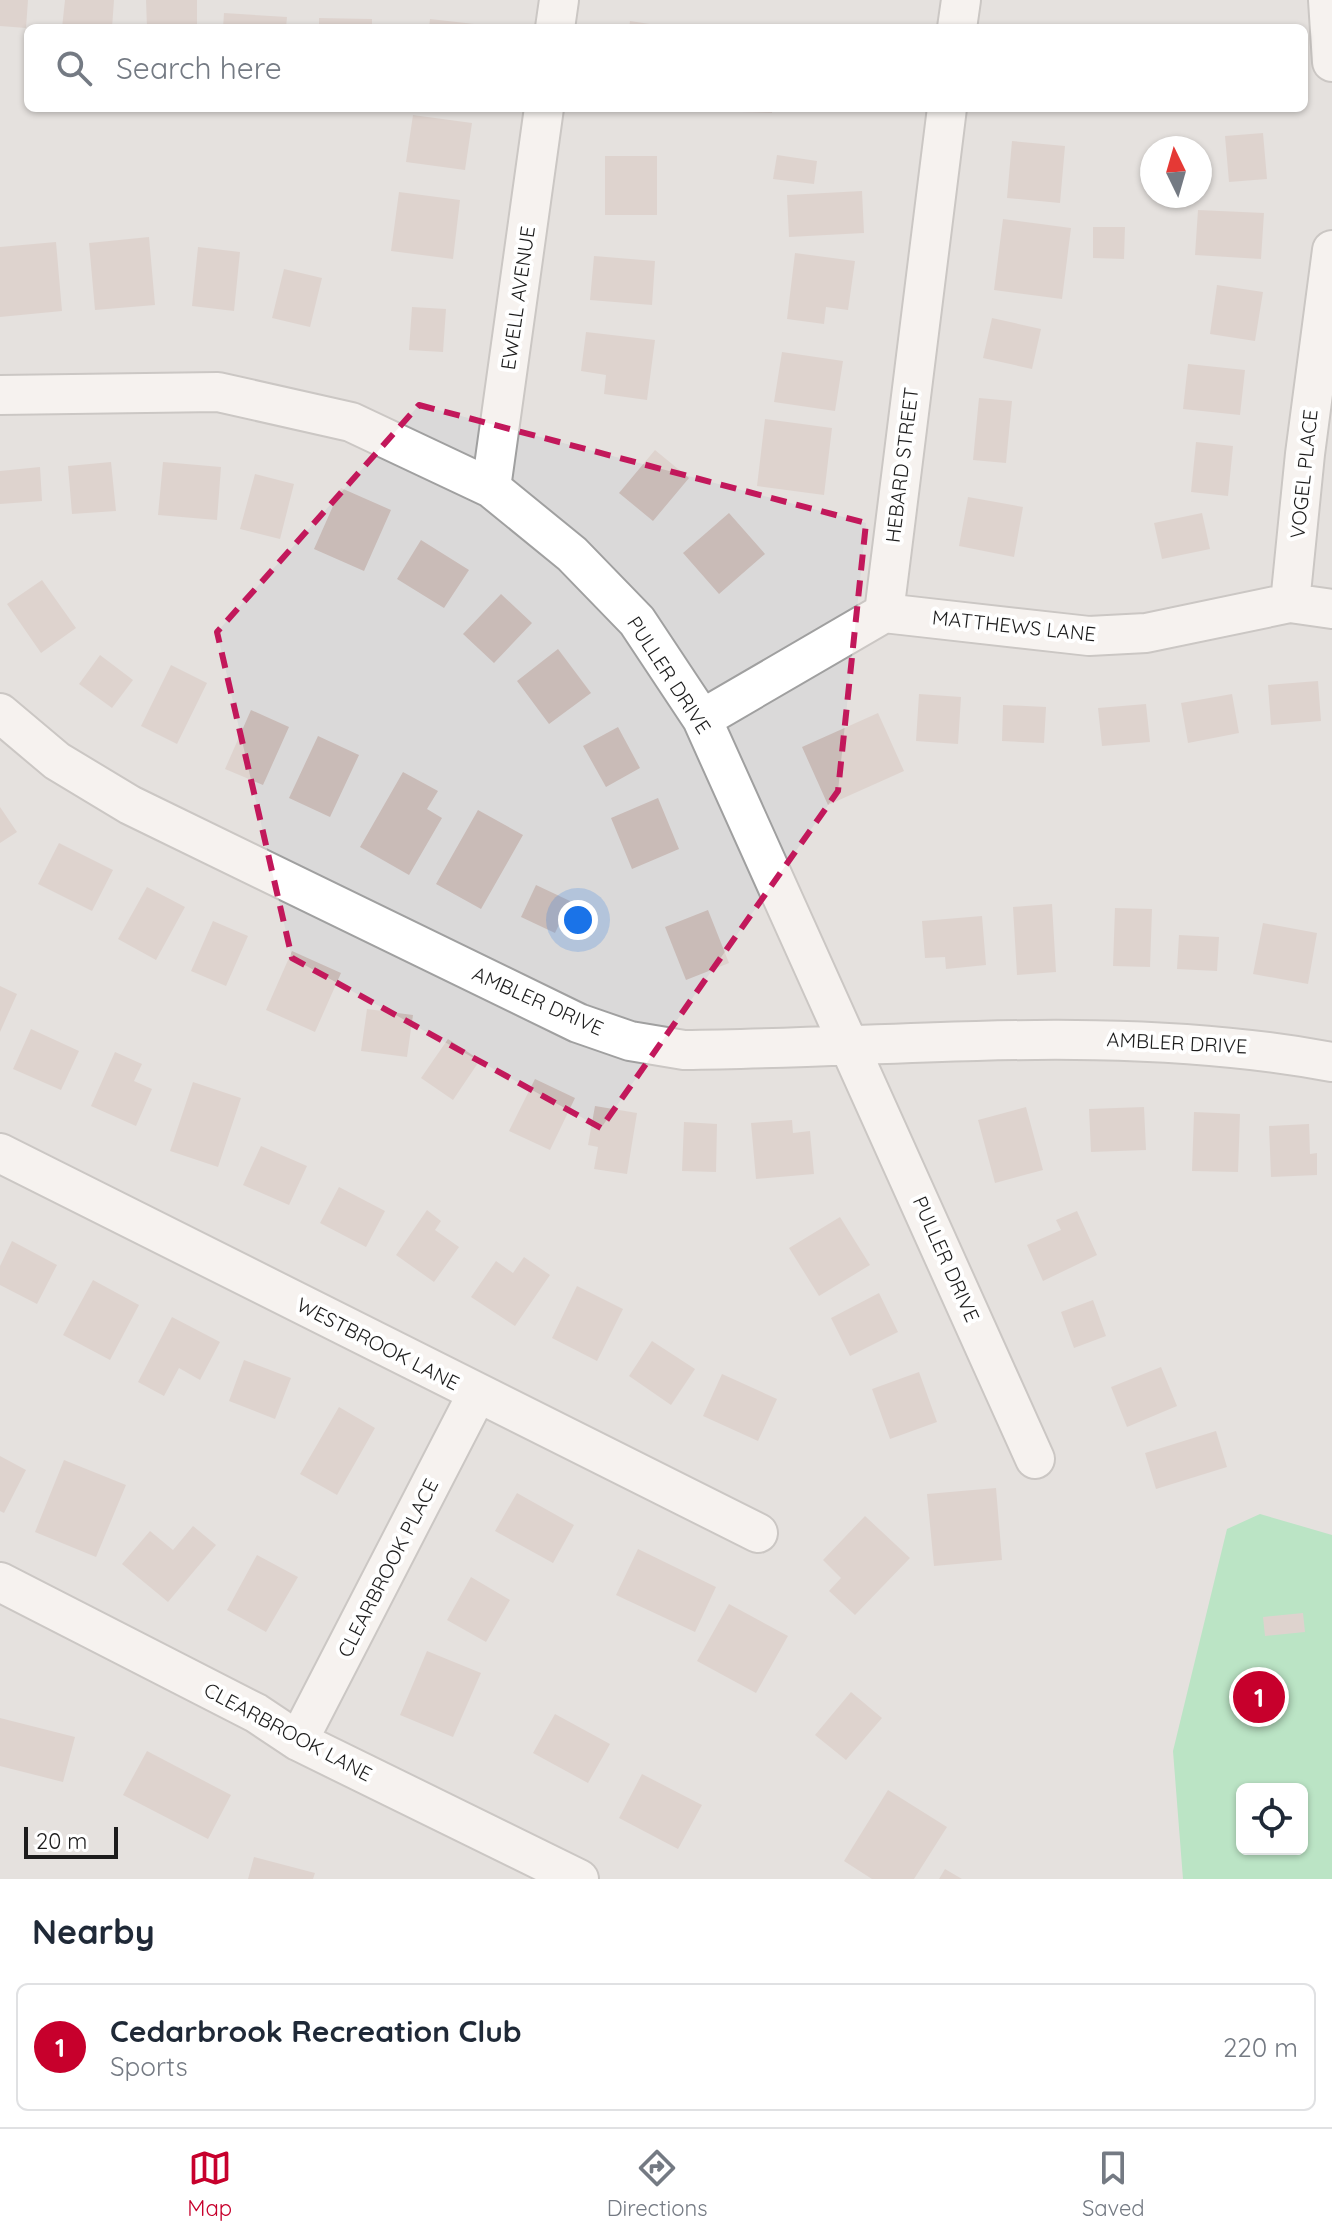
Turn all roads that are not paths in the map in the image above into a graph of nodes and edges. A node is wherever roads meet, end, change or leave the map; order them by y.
1 (559, 0) edge
2 (961, 0) edge
3 (1328, 0) edge
4 (556, 24) edge
5 (958, 24) edge
6 (1332, 62) edge
7 (543, 112) edge
8 (947, 112) edge
9 (1331, 274) edge
10 (0, 395) edge
11 (491, 488) junction
12 (1290, 603) junction
13 (1332, 609) edge
14 (884, 613) junction
15 (0, 713) edge
16 (702, 719) junction
17 (852, 1045) junction
18 (1332, 1062) edge
19 (0, 1153) edge
20 (477, 1394) junction
21 (1035, 1459) dead end
22 (758, 1533) dead end
23 (0, 1582) edge
24 (298, 1741) junction
25 (579, 1879) edge

1 - 4 street
2 - 5 street
3 - 6 street
7 - 11 street, EWELL AVENUE
8 - 14 street, HEBARD STREET
9 - 12 street, VOGEL PLACE
10 - 11 street, PULLER DRIVE
11 - 16 street, PULLER DRIVE
12 - 13 street, MATTHEWS LANE
12 - 14 street, MATTHEWS LANE
14 - 16 street
15 - 17 street, AMBLER DRIVE
16 - 17 street, PULLER DRIVE
17 - 18 street, AMBLER DRIVE
17 - 21 street, PULLER DRIVE
19 - 20 street, WESTBROOK LANE
20 - 22 street, WESTBROOK LANE
20 - 24 street, CLEARBROOK PLACE
23 - 24 street, CLEARBROOK LANE
24 - 25 street, CLEARBROOK LANE

